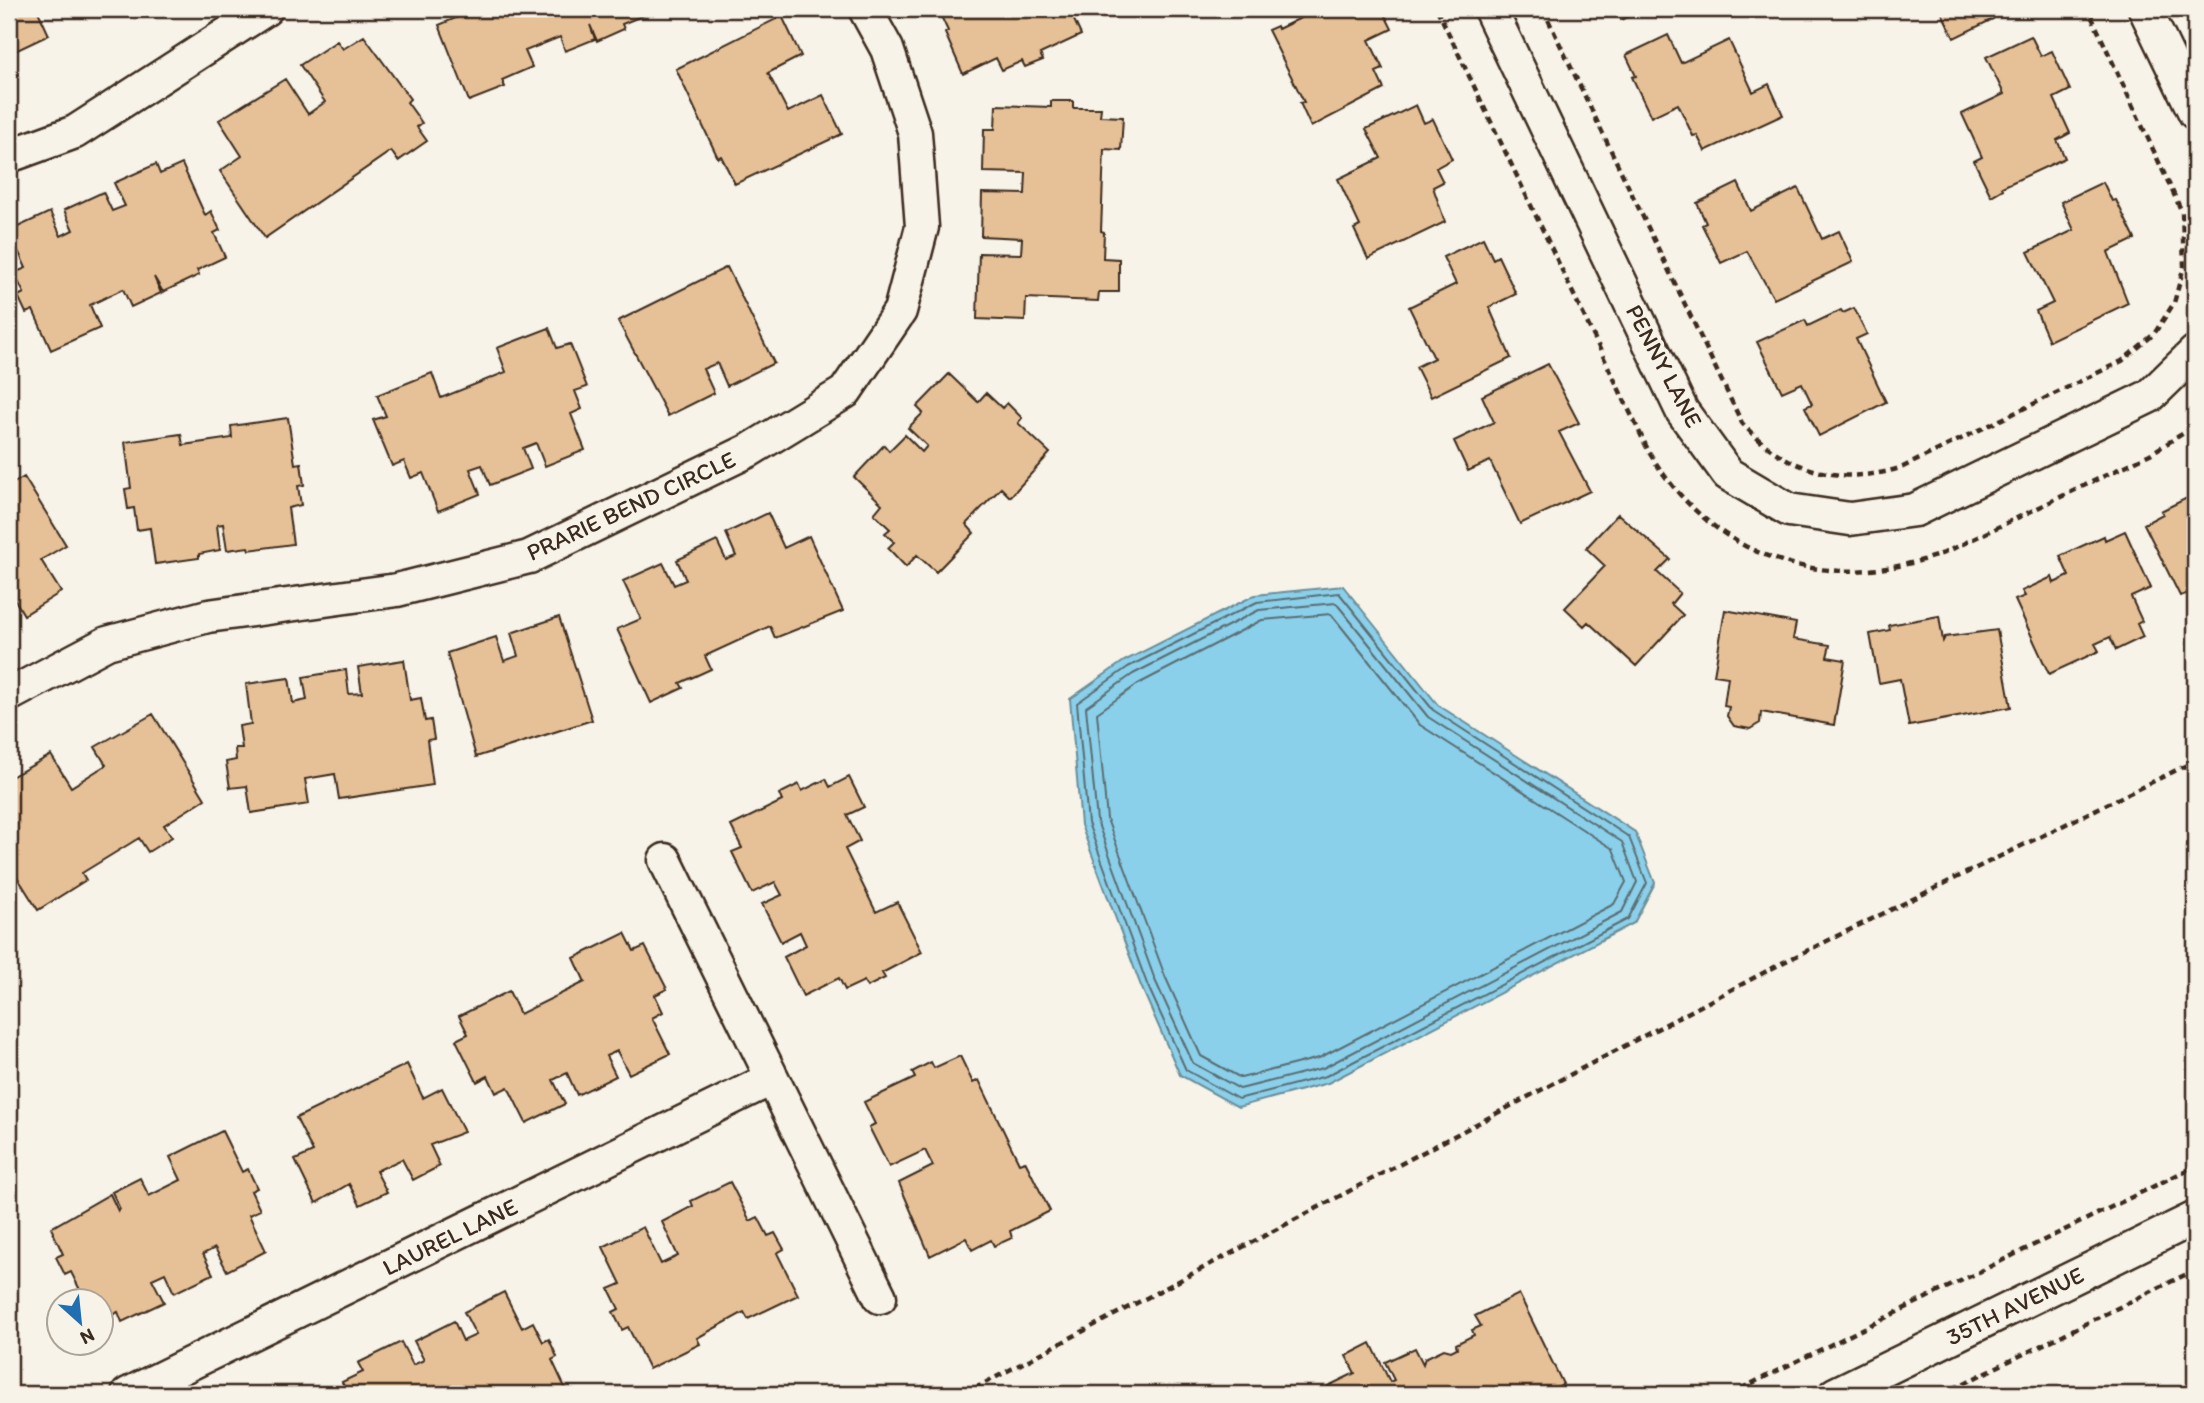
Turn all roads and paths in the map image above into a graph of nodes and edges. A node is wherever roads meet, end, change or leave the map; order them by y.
1 (266, 9) edge
2 (865, 9) edge
3 (1437, 9) edge
4 (1490, 9) edge
5 (1544, 9) edge
6 (2088, 9) edge
7 (2145, 9) edge
8 (2193, 9) edge
9 (2195, 14) edge
10 (2195, 113) edge
11 (9, 156) edge
12 (2195, 352) edge
13 (2195, 426) edge
14 (9, 695) edge
15 (2195, 761) edge
16 (665, 860) dead end
17 (771, 1079) junction
18 (2195, 1166) edge
19 (2195, 1218) edge
20 (2195, 1270) edge
21 (880, 1297) dead end
22 (128, 1394) edge
23 (964, 1394) edge
24 (1730, 1394) edge
25 (1835, 1394) edge
26 (1942, 1394) edge

1 - 11 street
2 - 14 street, PRARIE BEND CIRCLE
3 - 13 path
4 - 12 street, PENNY LANE
5 - 6 path
7 - 10 street
8 - 9 path
15 - 23 path
16 - 17 street
17 - 21 street
17 - 22 street, LAUREL LANE
18 - 24 path
19 - 25 street, 35TH AVENUE
20 - 26 path

